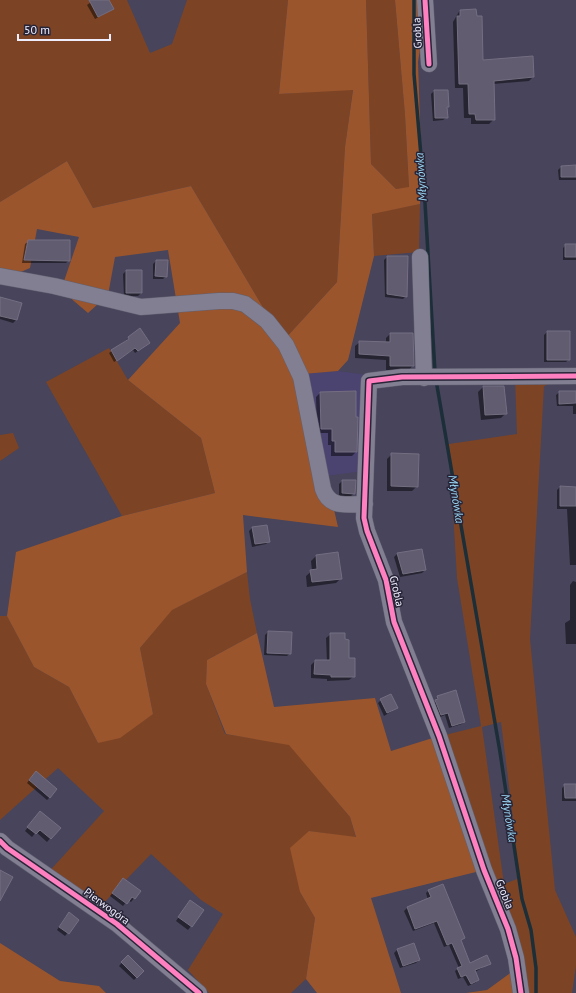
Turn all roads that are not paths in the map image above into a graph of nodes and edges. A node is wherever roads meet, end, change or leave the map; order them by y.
1 (425, 0) edge
2 (429, 64) dead end
3 (420, 257) dead end
4 (0, 276) edge
5 (576, 376) edge
6 (424, 378) junction
7 (364, 504) junction
8 (0, 841) edge
9 (199, 993) edge
10 (521, 993) edge

1 - 2 street, Grobla
3 - 6 street
4 - 7 street
5 - 6 street, Grobla
6 - 7 street, Grobla
7 - 10 street, Grobla
8 - 9 street, Pierwogóra

